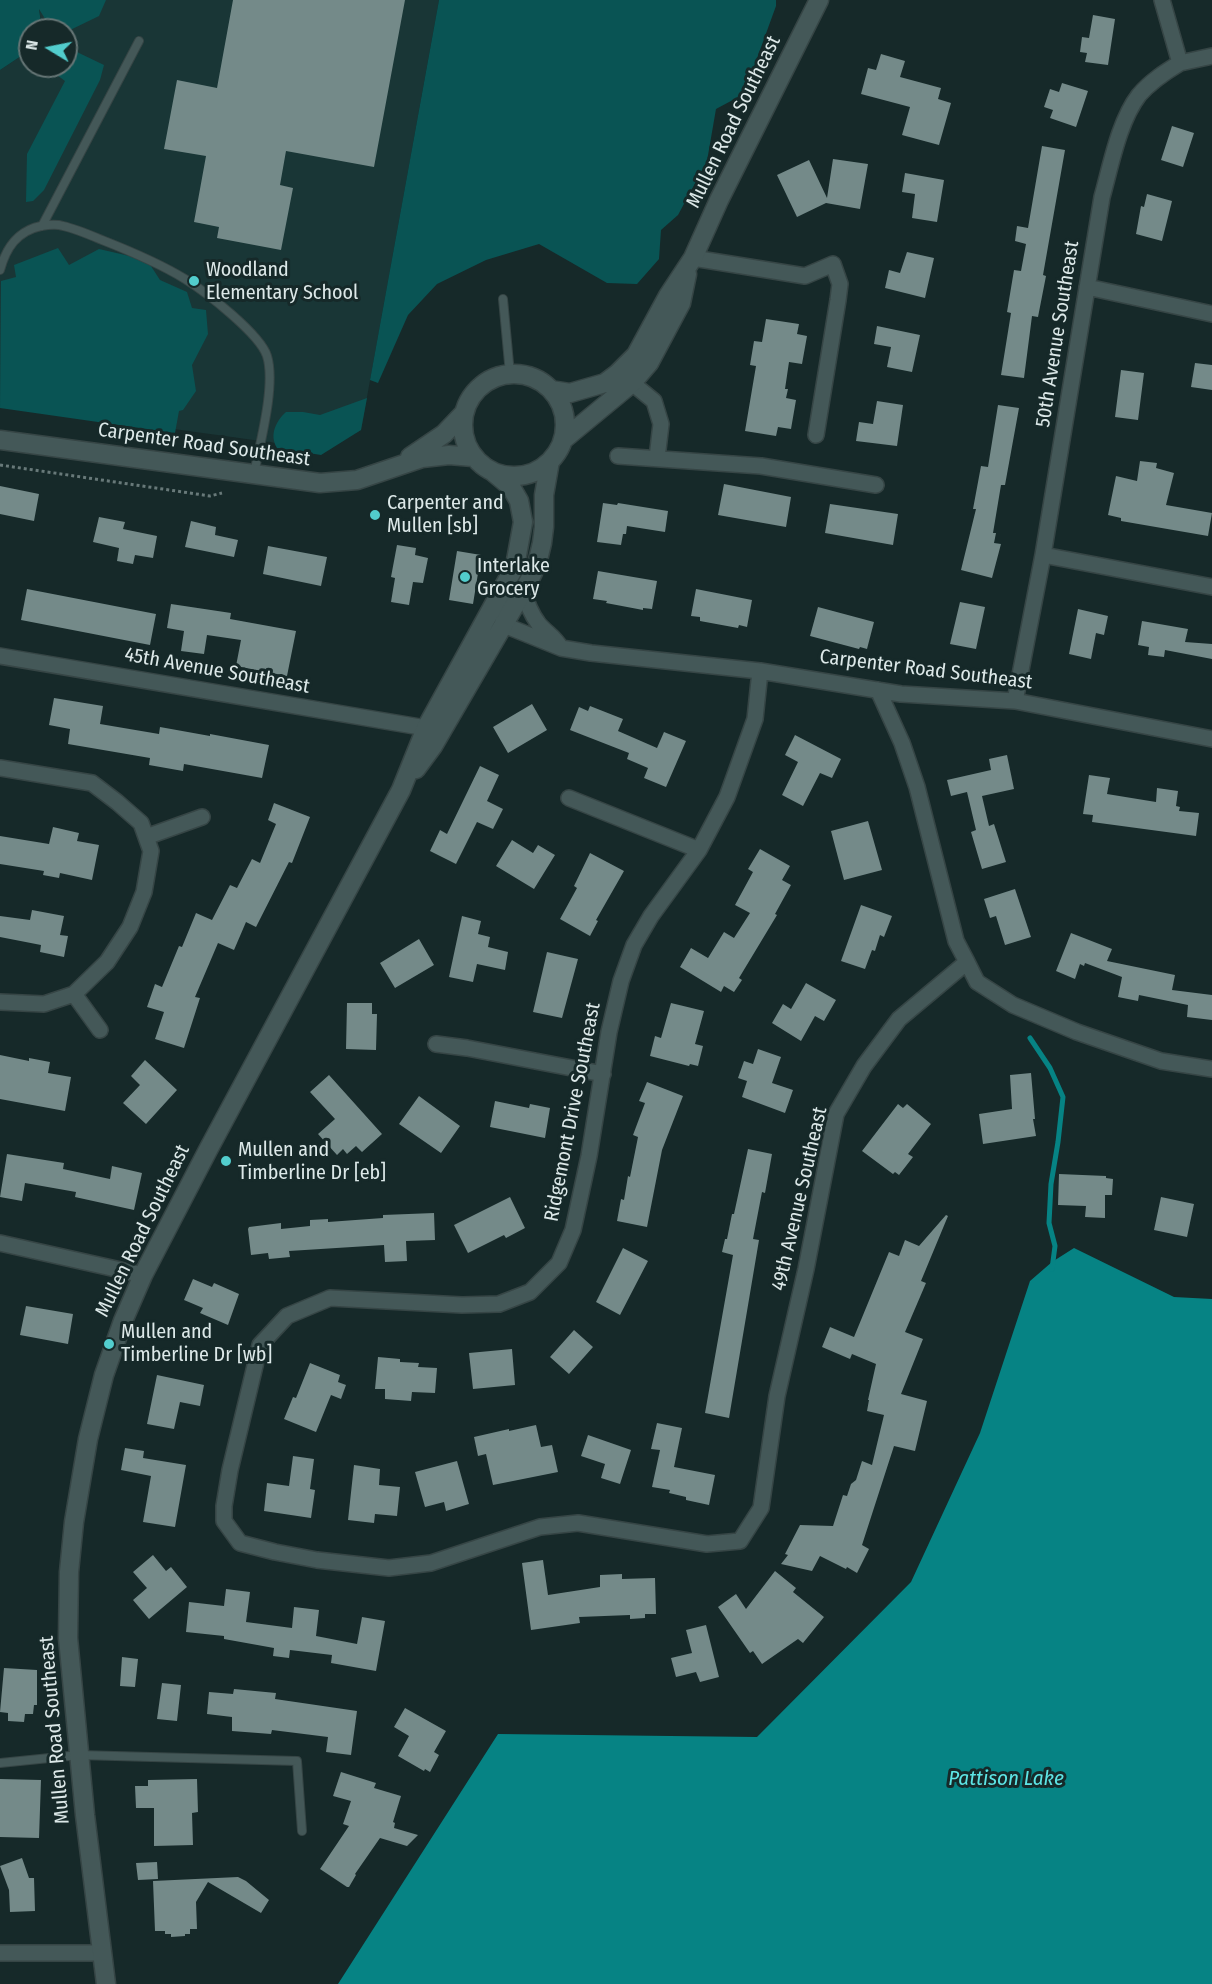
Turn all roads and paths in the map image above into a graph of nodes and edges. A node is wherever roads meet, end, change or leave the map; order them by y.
1 (819, 0) edge
2 (1162, 0) edge
3 (139, 41) dead end
4 (1212, 56) edge
5 (1180, 63) junction
6 (42, 226) junction
7 (691, 261) junction
8 (0, 270) edge
9 (1086, 287) junction
10 (503, 299) dead end
11 (1212, 314) edge
12 (510, 374) junction
13 (632, 383) junction
14 (551, 390) junction
15 (464, 413) junction
16 (816, 435) dead end
17 (0, 440) edge
18 (563, 440) junction
19 (618, 456) dead end
20 (473, 457) junction
21 (657, 458) junction
22 (550, 461) junction
23 (399, 464) junction
24 (0, 465) edge
25 (493, 472) junction
26 (254, 474) junction
27 (876, 484) dead end
28 (222, 493) dead end
29 (1043, 555) junction
30 (515, 566) junction
31 (1212, 588) edge
32 (524, 592) junction
33 (504, 625) junction
34 (561, 648) junction
35 (0, 656) edge
36 (760, 671) junction
37 (878, 690) junction
38 (1015, 701) junction
39 (426, 728) junction
40 (1212, 739) edge
41 (0, 768) edge
42 (400, 790) junction
43 (569, 798) dead end
44 (202, 817) dead end
45 (146, 837) junction
46 (699, 850) junction
47 (967, 962) junction
48 (74, 994) junction
49 (0, 1002) edge
50 (100, 1030) dead end
51 (436, 1044) dead end
52 (1212, 1069) edge
53 (603, 1074) junction
54 (0, 1243) edge
55 (143, 1275) junction
56 (224, 1521) joint
57 (79, 1755) junction
58 (0, 1763) edge
59 (302, 1831) dead end
60 (0, 1953) edge
61 (102, 1953) junction
62 (106, 1984) edge

1 - 7 street, Mullen Road Southeast
2 - 5 street
3 - 6 lane
4 - 5 street
5 - 9 street, 50th Avenue Southeast
6 - 8 lane
6 - 26 lane
7 - 13 street, Mullen Road Southeast
7 - 14 street, Mullen Road Southeast
7 - 16 street
9 - 11 street
9 - 29 street, 50th Avenue Southeast
10 - 12 lane
12 - 14 street
12 - 15 street
13 - 18 street, Mullen Road Southeast
13 - 21 street
14 - 18 street
15 - 20 street
15 - 23 street, Carpenter Road Southeast
17 - 26 street, Carpenter Road Southeast
18 - 22 street
19 - 21 street
20 - 23 street, Carpenter Road Southeast
20 - 25 street
21 - 27 street
22 - 25 street
22 - 32 street, Mullen Road Southeast
23 - 26 street, Carpenter Road Southeast
24 - 28 path
25 - 30 street, Mullen Road Southeast
29 - 31 street
29 - 38 street, 50th Avenue Southeast
30 - 33 street
30 - 39 street, Mullen Road Southeast
32 - 33 street, Mullen Road Southeast
32 - 34 street
33 - 34 street, Carpenter Road Southeast
33 - 42 street, Mullen Road Southeast
34 - 36 street, Carpenter Road Southeast
35 - 39 street, 45th Avenue Southeast
36 - 37 street, Carpenter Road Southeast
36 - 46 street, Ridgemont Drive Southeast
37 - 38 street, Carpenter Road Southeast
37 - 47 street
38 - 40 street, Carpenter Road Southeast
39 - 42 street, Mullen Road Southeast
41 - 45 street
42 - 55 street, Mullen Road Southeast
43 - 46 street
44 - 45 street
45 - 48 street
46 - 53 street, Ridgemont Drive Southeast
47 - 52 street
47 - 56 street, 49th Avenue Southeast
48 - 49 street
48 - 50 street
51 - 53 street
53 - 56 street, Ridgemont Drive Southeast
54 - 55 street
55 - 57 street, Mullen Road Southeast
57 - 58 lane
57 - 59 lane
57 - 61 street, Mullen Road Southeast
60 - 61 street
61 - 62 street, Mullen Road Southeast

